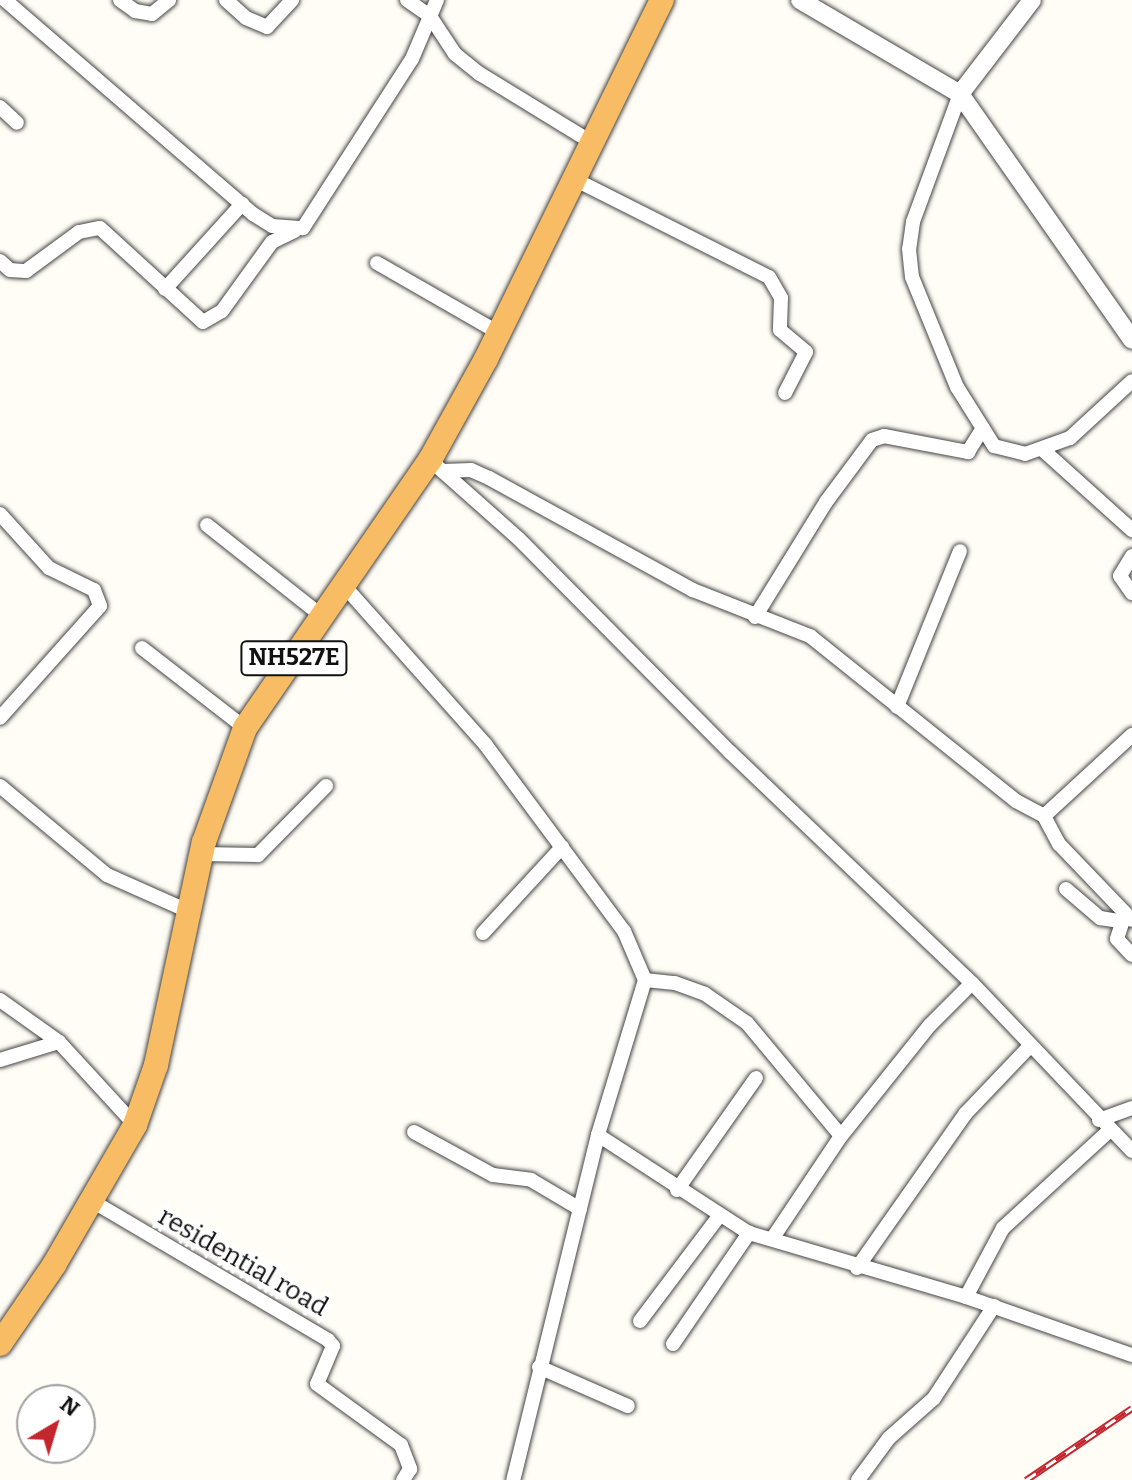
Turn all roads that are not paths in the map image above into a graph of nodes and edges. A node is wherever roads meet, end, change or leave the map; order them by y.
1 (5, 0) edge
2 (120, 0) edge
3 (169, 0) edge
4 (226, 0) edge
5 (292, 0) edge
6 (407, 0) edge
7 (437, 0) edge
8 (662, 0) edge
9 (800, 0) edge
10 (1032, 0) edge
11 (430, 16) junction
12 (960, 94) junction
13 (0, 107) edge
14 (17, 123) dead end
15 (591, 142) junction
16 (574, 179) junction
17 (242, 204) junction
18 (303, 228) junction
19 (0, 261) edge
20 (377, 263) dead end
21 (165, 289) junction
22 (499, 333) junction
23 (1132, 340) edge
24 (1132, 381) edge
25 (785, 393) dead end
26 (983, 428) junction
27 (1043, 450) junction
28 (437, 465) junction
29 (0, 514) edge
30 (207, 525) dead end
31 (1132, 530) edge
32 (960, 551) dead end
33 (1132, 556) edge
34 (346, 588) junction
35 (1132, 593) edge
36 (323, 617) junction
37 (755, 617) junction
38 (142, 648) dead end
39 (897, 707) junction
40 (0, 718) edge
41 (245, 728) junction
42 (1132, 735) edge
43 (0, 786) edge
44 (326, 786) dead end
45 (1044, 816) junction
46 (562, 847) junction
47 (201, 854) junction
48 (1066, 889) dead end
49 (188, 911) junction
50 (1126, 918) edge
51 (483, 933) dead end
52 (1132, 955) edge
53 (645, 980) junction
54 (972, 983) junction
55 (0, 1000) edge
56 (59, 1042) junction
57 (1030, 1046) junction
58 (0, 1060) edge
59 (756, 1078) dead end
60 (1132, 1108) edge
61 (135, 1125) junction
62 (1104, 1126) junction
63 (414, 1132) dead end
64 (598, 1135) junction
65 (841, 1136) junction
66 (1132, 1151) edge
67 (677, 1190) junction
68 (92, 1201) junction
69 (580, 1209) junction
70 (719, 1216) junction
71 (749, 1233) junction
72 (772, 1239) junction
73 (857, 1268) junction
74 (966, 1297) junction
75 (994, 1306) junction
76 (640, 1321) dead end
77 (0, 1344) edge
78 (673, 1344) dead end
79 (1132, 1355) edge
80 (539, 1367) junction
81 (628, 1406) dead end
82 (403, 1480) edge
83 (513, 1480) edge
84 (858, 1480) edge

1 - 17 street
2 - 3 street
4 - 5 street
6 - 11 street
7 - 11 street
8 - 15 highway, NH527E
9 - 12 street
10 - 12 street
11 - 15 street
11 - 18 street
12 - 23 street
12 - 26 street
13 - 14 street
15 - 16 highway, NH527E
16 - 22 highway, NH527E
16 - 25 street
17 - 18 street
17 - 21 street
18 - 21 street
19 - 21 street
20 - 22 street
22 - 28 highway, NH527E
24 - 27 street
26 - 27 street
26 - 37 street
27 - 31 street
28 - 34 highway, NH527E
28 - 37 street
28 - 54 street
29 - 40 street
30 - 36 street
32 - 39 street
33 - 35 street
34 - 36 highway, NH527E
34 - 46 street
36 - 41 highway, NH527E
37 - 39 street
38 - 41 street
39 - 45 street
41 - 47 highway, NH527E
42 - 45 street
43 - 49 street
44 - 47 street
45 - 50 street
46 - 51 street
46 - 53 street
47 - 49 highway, NH527E
48 - 50 street
49 - 61 highway, NH527E
50 - 52 street
53 - 64 street
53 - 65 street
54 - 57 street
54 - 65 street
55 - 56 street
56 - 58 street
56 - 61 street
57 - 62 street
57 - 73 street
59 - 67 street
60 - 62 street
61 - 68 highway, NH527E
62 - 66 street
62 - 74 street
63 - 69 street
64 - 67 street
64 - 69 street
65 - 72 street
67 - 70 street
68 - 77 highway, NH527E
68 - 82 street, residential road
69 - 80 street
70 - 71 street
70 - 76 street
71 - 72 street
71 - 78 street
72 - 73 street
73 - 74 street
74 - 75 street
75 - 79 street
75 - 84 street
80 - 81 street
80 - 83 street

